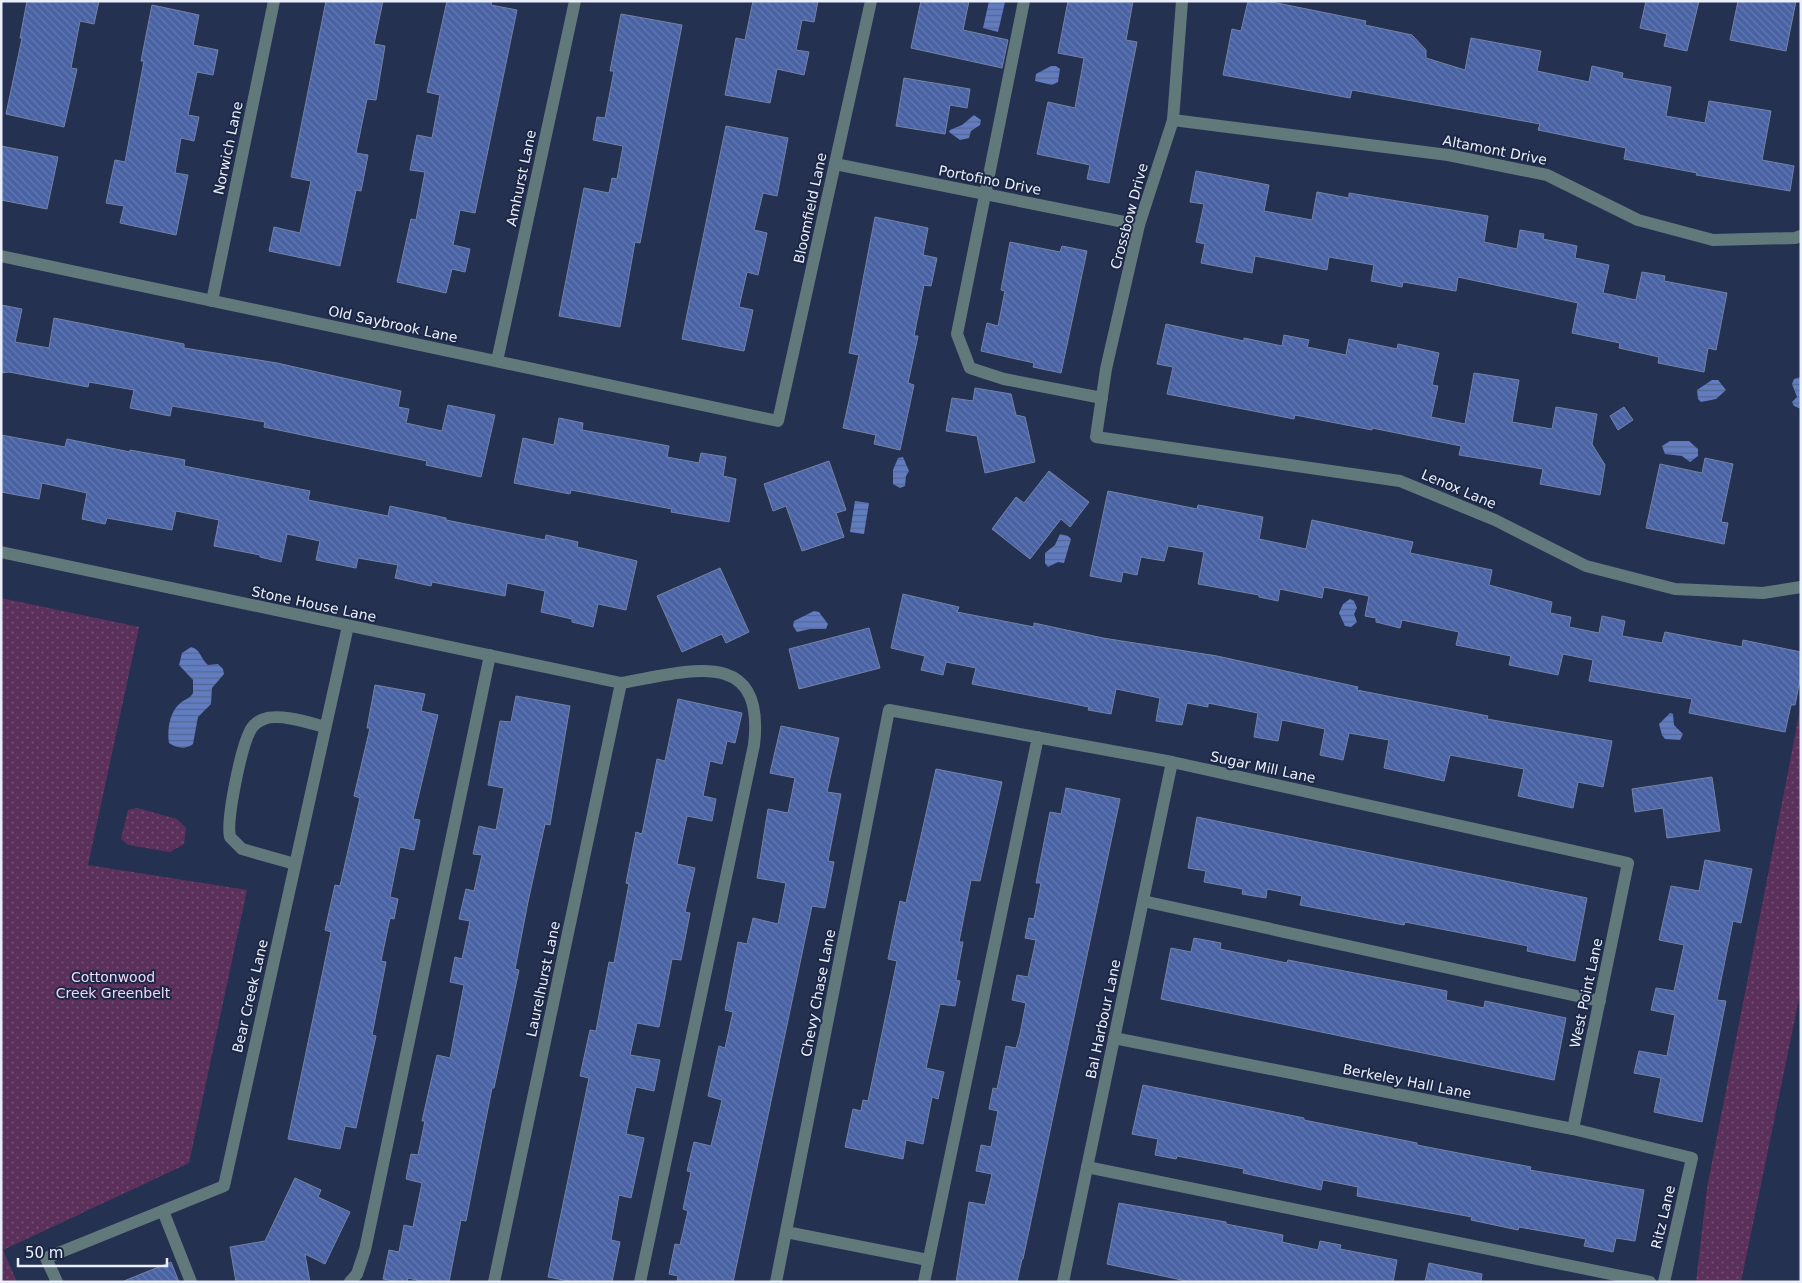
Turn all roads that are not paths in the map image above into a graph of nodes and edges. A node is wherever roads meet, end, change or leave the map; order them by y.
1 (274, 1) edge
2 (574, 1) edge
3 (870, 1) edge
4 (1024, 1) edge
5 (1182, 1) edge
6 (1173, 120) junction
7 (835, 164) junction
8 (986, 195) junction
9 (1139, 225) junction
10 (1801, 236) edge
11 (1, 256) edge
12 (212, 301) junction
13 (497, 361) junction
14 (1102, 398) junction
15 (778, 421) joint
16 (1096, 437) joint
17 (1, 552) edge
18 (1801, 587) edge
19 (348, 626) junction
20 (490, 655) junction
21 (621, 682) junction
22 (889, 710) joint
23 (325, 726) junction
24 (1038, 737) junction
25 (1172, 762) junction
26 (1628, 863) joint
27 (295, 864) junction
28 (1143, 901) junction
29 (1600, 1001) junction
30 (1114, 1038) junction
31 (1573, 1129) junction
32 (1692, 1158) joint
33 (1087, 1167) junction
34 (163, 1211) junction
35 (786, 1232) junction
36 (928, 1260) junction
37 (57, 1282) edge
38 (190, 1282) edge
39 (350, 1282) edge
40 (494, 1282) edge
41 (640, 1282) edge
42 (776, 1282) edge
43 (924, 1282) edge
44 (1063, 1282) edge
45 (1650, 1282) edge
46 (1664, 1282) edge

1 - 12 street, Norwich Lane
2 - 13 street, Amhurst Lane
3 - 7 street, Bloomfield Lane
4 - 8 street
5 - 6 street, Crossbow Drive
6 - 9 street, Crossbow Drive
6 - 10 street, Altamont Drive
7 - 8 street, Portofino Drive
7 - 15 street, Bloomfield Lane
8 - 9 street, Portofino Drive
8 - 14 street
9 - 14 street, Crossbow Drive
11 - 12 street, Old Saybrook Lane
12 - 13 street, Old Saybrook Lane
13 - 15 street, Old Saybrook Lane
14 - 16 street, Crossbow Drive
16 - 18 street, Lenox Lane
17 - 19 street, Stone House Lane
19 - 20 street, Stone House Lane
19 - 23 street, Bear Creek Lane
20 - 21 street, Stone House Lane
20 - 39 street
21 - 40 street, Laurelhurst Lane
21 - 41 street, Stone House Lane
22 - 24 street, Sugar Mill Lane
22 - 35 street, Chevy Chase Lane
23 - 27 street, Bear Creek Lane
23 - 27 street
24 - 25 street, Sugar Mill Lane
24 - 36 street
25 - 26 street, Sugar Mill Lane
25 - 28 street, Bal Harbour Lane
26 - 29 street, West Point Lane
27 - 34 street, Bear Creek Lane
28 - 29 street
28 - 30 street, Bal Harbour Lane
29 - 31 street, West Point Lane
30 - 31 street, Berkeley Hall Lane
30 - 33 street, Bal Harbour Lane
31 - 32 street, Berkeley Hall Lane
32 - 46 street, Ritz Lane
33 - 44 street, Bal Harbour Lane
33 - 45 street
34 - 37 street, Bear Creek Lane
34 - 38 street
35 - 36 street
35 - 42 street, Chevy Chase Lane
36 - 43 street

